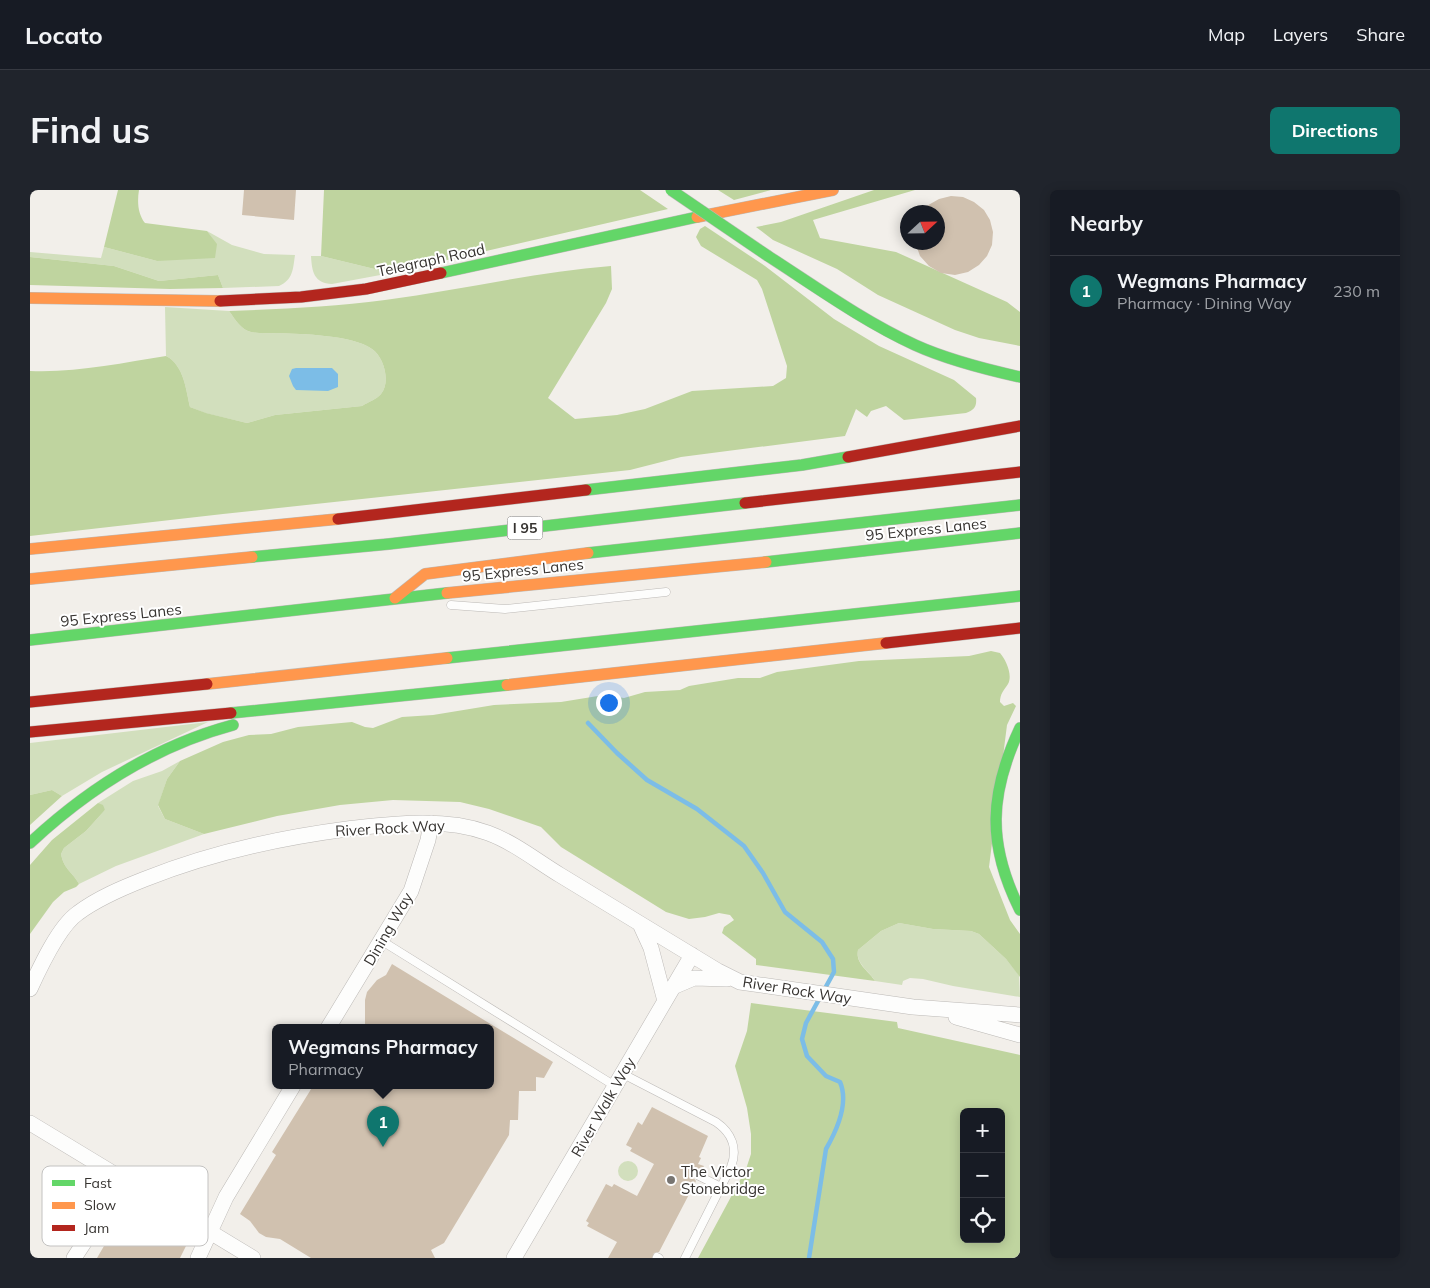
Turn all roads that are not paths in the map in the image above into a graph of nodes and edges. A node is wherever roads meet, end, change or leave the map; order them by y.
1 (671, 190) edge
2 (832, 190) edge
3 (30, 298) edge
4 (1020, 377) edge
5 (1020, 426) edge
6 (1020, 472) edge
7 (1020, 505) edge
8 (1020, 533) edge
9 (30, 549) edge
10 (30, 579) edge
11 (666, 592) dead end
12 (1020, 596) edge
13 (395, 598) junction
14 (434, 603) dead end
15 (444, 604) dead end
16 (1020, 628) edge
17 (30, 640) edge
18 (375, 698) junction
19 (30, 702) edge
20 (1020, 728) edge
21 (30, 732) edge
22 (431, 823) junction
23 (30, 843) edge
24 (1020, 910) edge
25 (640, 924) junction
26 (382, 941) junction
27 (692, 955) junction
28 (735, 981) junction
29 (674, 987) junction
30 (30, 989) edge
31 (665, 1001) junction
32 (913, 1007) junction
33 (1020, 1015) edge
34 (330, 1024) edge
35 (1020, 1035) edge
36 (619, 1080) junction
37 (291, 1089) edge
38 (30, 1123) edge
39 (101, 1166) edge
40 (699, 1176) dead end
41 (721, 1187) junction
42 (209, 1232) joint
43 (82, 1246) edge
44 (203, 1246) edge
45 (74, 1258) edge
46 (198, 1258) edge
47 (253, 1258) edge
48 (514, 1258) edge
49 (685, 1258) edge

1 - 4 main road, bridge
2 - 3 main road, Telegraph Road
5 - 9 main road
6 - 10 main road, I 95
7 - 13 main road
8 - 13 main road, 95 Express Lanes
11 - 15 lane
12 - 19 main road
13 - 14 lane
13 - 17 main road, 95 Express Lanes
16 - 18 main road
18 - 21 main road
18 - 23 main road
20 - 24 main road
22 - 25 street, River Rock Way
22 - 26 street, Dining Way
22 - 30 street, River Rock Way
25 - 27 street, River Rock Way
25 - 31 street
26 - 34 street, Dining Way
26 - 36 lane
27 - 28 street, River Rock Way
27 - 29 street, River Walk Way
28 - 29 street
28 - 32 street, River Rock Way
29 - 31 street, River Walk Way
31 - 36 street, River Walk Way
32 - 33 street, River Rock Way
32 - 35 street, River Rock Way
36 - 41 lane
36 - 48 street, River Walk Way
37 - 42 street
38 - 39 street
40 - 41 lane
41 - 49 lane
42 - 47 street
43 - 45 street
44 - 46 street

